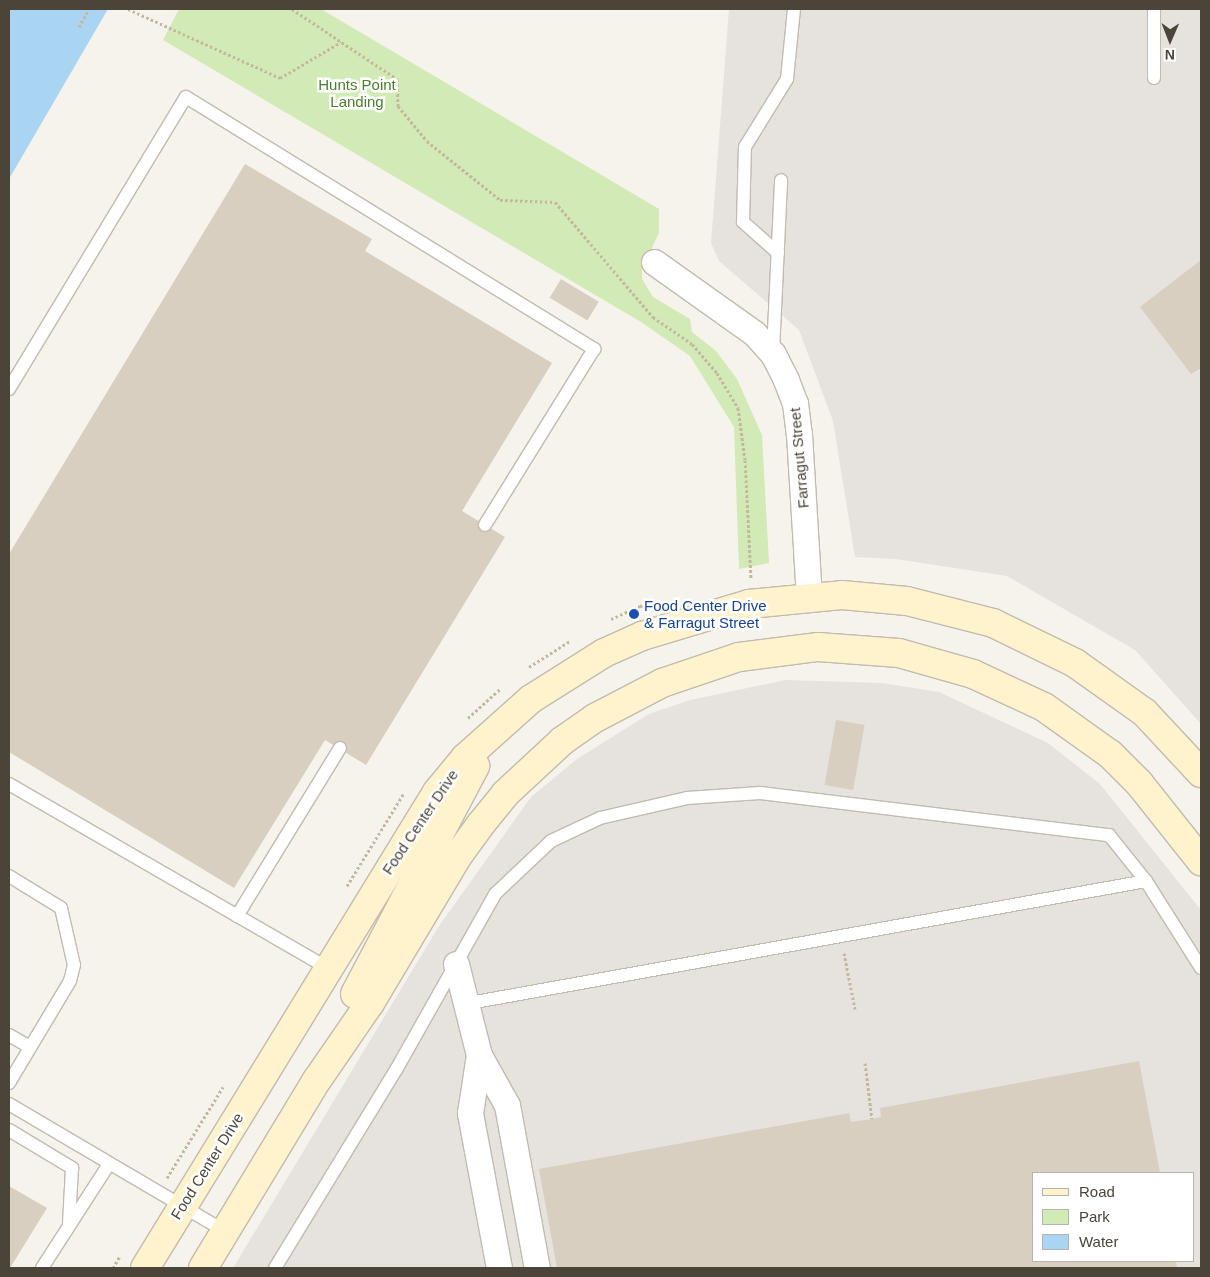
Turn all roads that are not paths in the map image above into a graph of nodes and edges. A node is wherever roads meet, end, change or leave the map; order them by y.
1 (794, 9) edge
2 (1154, 9) edge
3 (1154, 78) dead end
4 (782, 180) dead end
5 (778, 253) junction
6 (654, 262) dead end
7 (773, 354) junction
8 (9, 389) edge
9 (485, 525) dead end
10 (809, 596) junction
11 (497, 727) junction
12 (340, 748) dead end
13 (1201, 773) edge
14 (9, 784) edge
15 (1201, 861) edge
16 (9, 876) edge
17 (1146, 881) junction
18 (237, 916) junction
19 (456, 964) junction
20 (328, 968) junction
21 (1201, 968) edge
22 (464, 1004) junction
23 (9, 1035) edge
24 (30, 1047) junction
25 (479, 1055) junction
26 (317, 1080) junction
27 (9, 1082) edge
28 (9, 1104) edge
29 (9, 1130) edge
30 (109, 1164) junction
31 (182, 1207) junction
32 (69, 1223) junction
33 (225, 1231) junction
34 (42, 1268) edge
35 (145, 1268) edge
36 (203, 1268) edge
37 (275, 1268) edge
38 (499, 1268) edge
39 (537, 1268) edge

1 - 5 lane
2 - 3 lane
4 - 5 lane
5 - 7 lane
6 - 7 street, Farragut Street
7 - 10 street, Farragut Street
8 - 9 lane
10 - 11 main road, Food Center Drive
10 - 13 main road, Food Center Drive
11 - 20 main road, Food Center Drive
11 - 26 main road
12 - 18 lane
14 - 18 lane
15 - 26 main road
16 - 24 lane
17 - 19 lane
17 - 21 lane
17 - 22 lane
18 - 20 lane
19 - 22 street
19 - 37 lane
20 - 31 main road, Food Center Drive
22 - 25 street
23 - 24 lane
24 - 27 lane
25 - 38 street
25 - 39 street
26 - 33 main road
28 - 30 lane
29 - 32 lane
30 - 31 lane
30 - 32 lane
31 - 33 lane
31 - 35 main road, Food Center Drive
32 - 34 lane
33 - 36 main road

